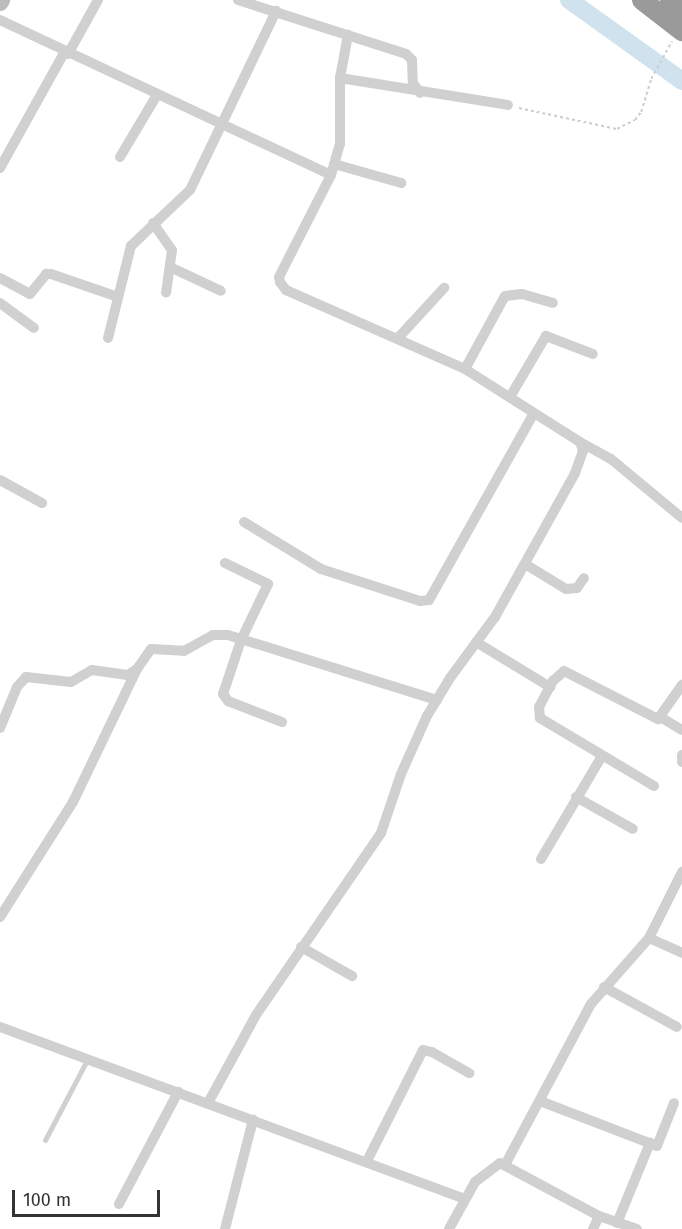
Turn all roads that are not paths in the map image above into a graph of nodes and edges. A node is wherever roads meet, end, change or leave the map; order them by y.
1 (98, 0) edge
2 (238, 0) edge
3 (642, 0) edge
4 (670, 0) edge
5 (682, 9) edge
6 (276, 11) junction
7 (0, 20) edge
8 (679, 32) edge
9 (348, 35) junction
10 (66, 54) junction
11 (340, 78) junction
12 (420, 93) junction
13 (157, 95) junction
14 (508, 105) road end
15 (224, 125) junction
16 (120, 157) dead end
17 (0, 168) edge
18 (332, 170) junction
19 (401, 183) dead end
20 (153, 223) junction
21 (170, 267) junction
22 (0, 278) edge
23 (444, 288) dead end
24 (221, 291) dead end
25 (166, 293) dead end
26 (118, 297) junction
27 (0, 303) edge
28 (553, 303) dead end
29 (34, 328) dead end
30 (399, 337) junction
31 (108, 338) dead end
32 (593, 354) dead end
33 (465, 369) junction
34 (510, 397) junction
35 (534, 412) junction
36 (580, 442) junction
37 (0, 480) edge
38 (42, 503) dead end
39 (682, 518) edge
40 (244, 522) dead end
41 (225, 563) dead end
42 (525, 564) junction
43 (584, 578) dead end
44 (242, 640) junction
45 (476, 642) junction
46 (137, 669) junction
47 (682, 685) edge
48 (550, 687) junction
49 (437, 700) junction
50 (662, 718) junction
51 (282, 722) dead end
52 (0, 728) edge
53 (682, 730) edge
54 (682, 755) edge
55 (602, 756) junction
56 (682, 762) edge
57 (654, 786) dead end
58 (576, 797) junction
59 (633, 829) dead end
60 (541, 859) dead end
61 (682, 872) edge
62 (0, 917) edge
63 (649, 938) junction
64 (301, 947) junction
65 (682, 953) edge
66 (352, 976) dead end
67 (604, 987) junction
68 (677, 1027) dead end
69 (0, 1028) edge
70 (87, 1060) junction
71 (469, 1073) dead end
72 (178, 1092) junction
73 (540, 1101) junction
74 (208, 1103) junction
75 (674, 1103) dead end
76 (253, 1120) junction
77 (45, 1140) dead end
78 (650, 1143) junction
79 (367, 1161) junction
80 (506, 1162) junction
81 (463, 1198) junction
82 (119, 1204) dead end
83 (599, 1216) junction
84 (617, 1223) junction
85 (225, 1229) edge
86 (449, 1229) edge
87 (593, 1229) edge
88 (637, 1229) edge

1 - 10 street
2 - 6 street
3 - 8 highway
4 - 5 highway
6 - 9 street
6 - 15 street
7 - 10 street
9 - 11 street
9 - 12 street
10 - 13 street
10 - 17 street
11 - 12 street
11 - 18 street
12 - 14 street
13 - 15 street
13 - 16 street
15 - 18 street
15 - 20 street
18 - 19 street
18 - 30 street
20 - 21 street
20 - 26 street
21 - 24 street
21 - 25 street
22 - 26 street
23 - 30 street
26 - 31 street
27 - 29 street
28 - 33 street
30 - 33 street
32 - 34 street
33 - 34 street
34 - 35 street
35 - 36 street
35 - 40 street
36 - 39 street
36 - 42 street
37 - 38 street
41 - 44 street
42 - 43 street
42 - 45 street
44 - 46 street
44 - 49 street
44 - 51 street
45 - 48 street
45 - 49 street
46 - 52 street
46 - 62 street
47 - 50 street
48 - 50 street
48 - 55 street
49 - 64 street
50 - 53 street
54 - 56 street
55 - 57 street
55 - 58 street
58 - 59 street
58 - 60 street
61 - 63 street
63 - 65 street
63 - 67 street
64 - 66 street
64 - 74 street
67 - 68 street
67 - 73 street
69 - 70 street
70 - 72 street
70 - 77 lane
71 - 79 street
72 - 74 street
72 - 82 street
73 - 78 street
73 - 80 street
74 - 76 street
75 - 78 street
76 - 79 street
76 - 85 street
78 - 84 street
79 - 81 street
80 - 81 street
80 - 83 street
81 - 86 street
83 - 84 street
83 - 87 street
84 - 88 street

